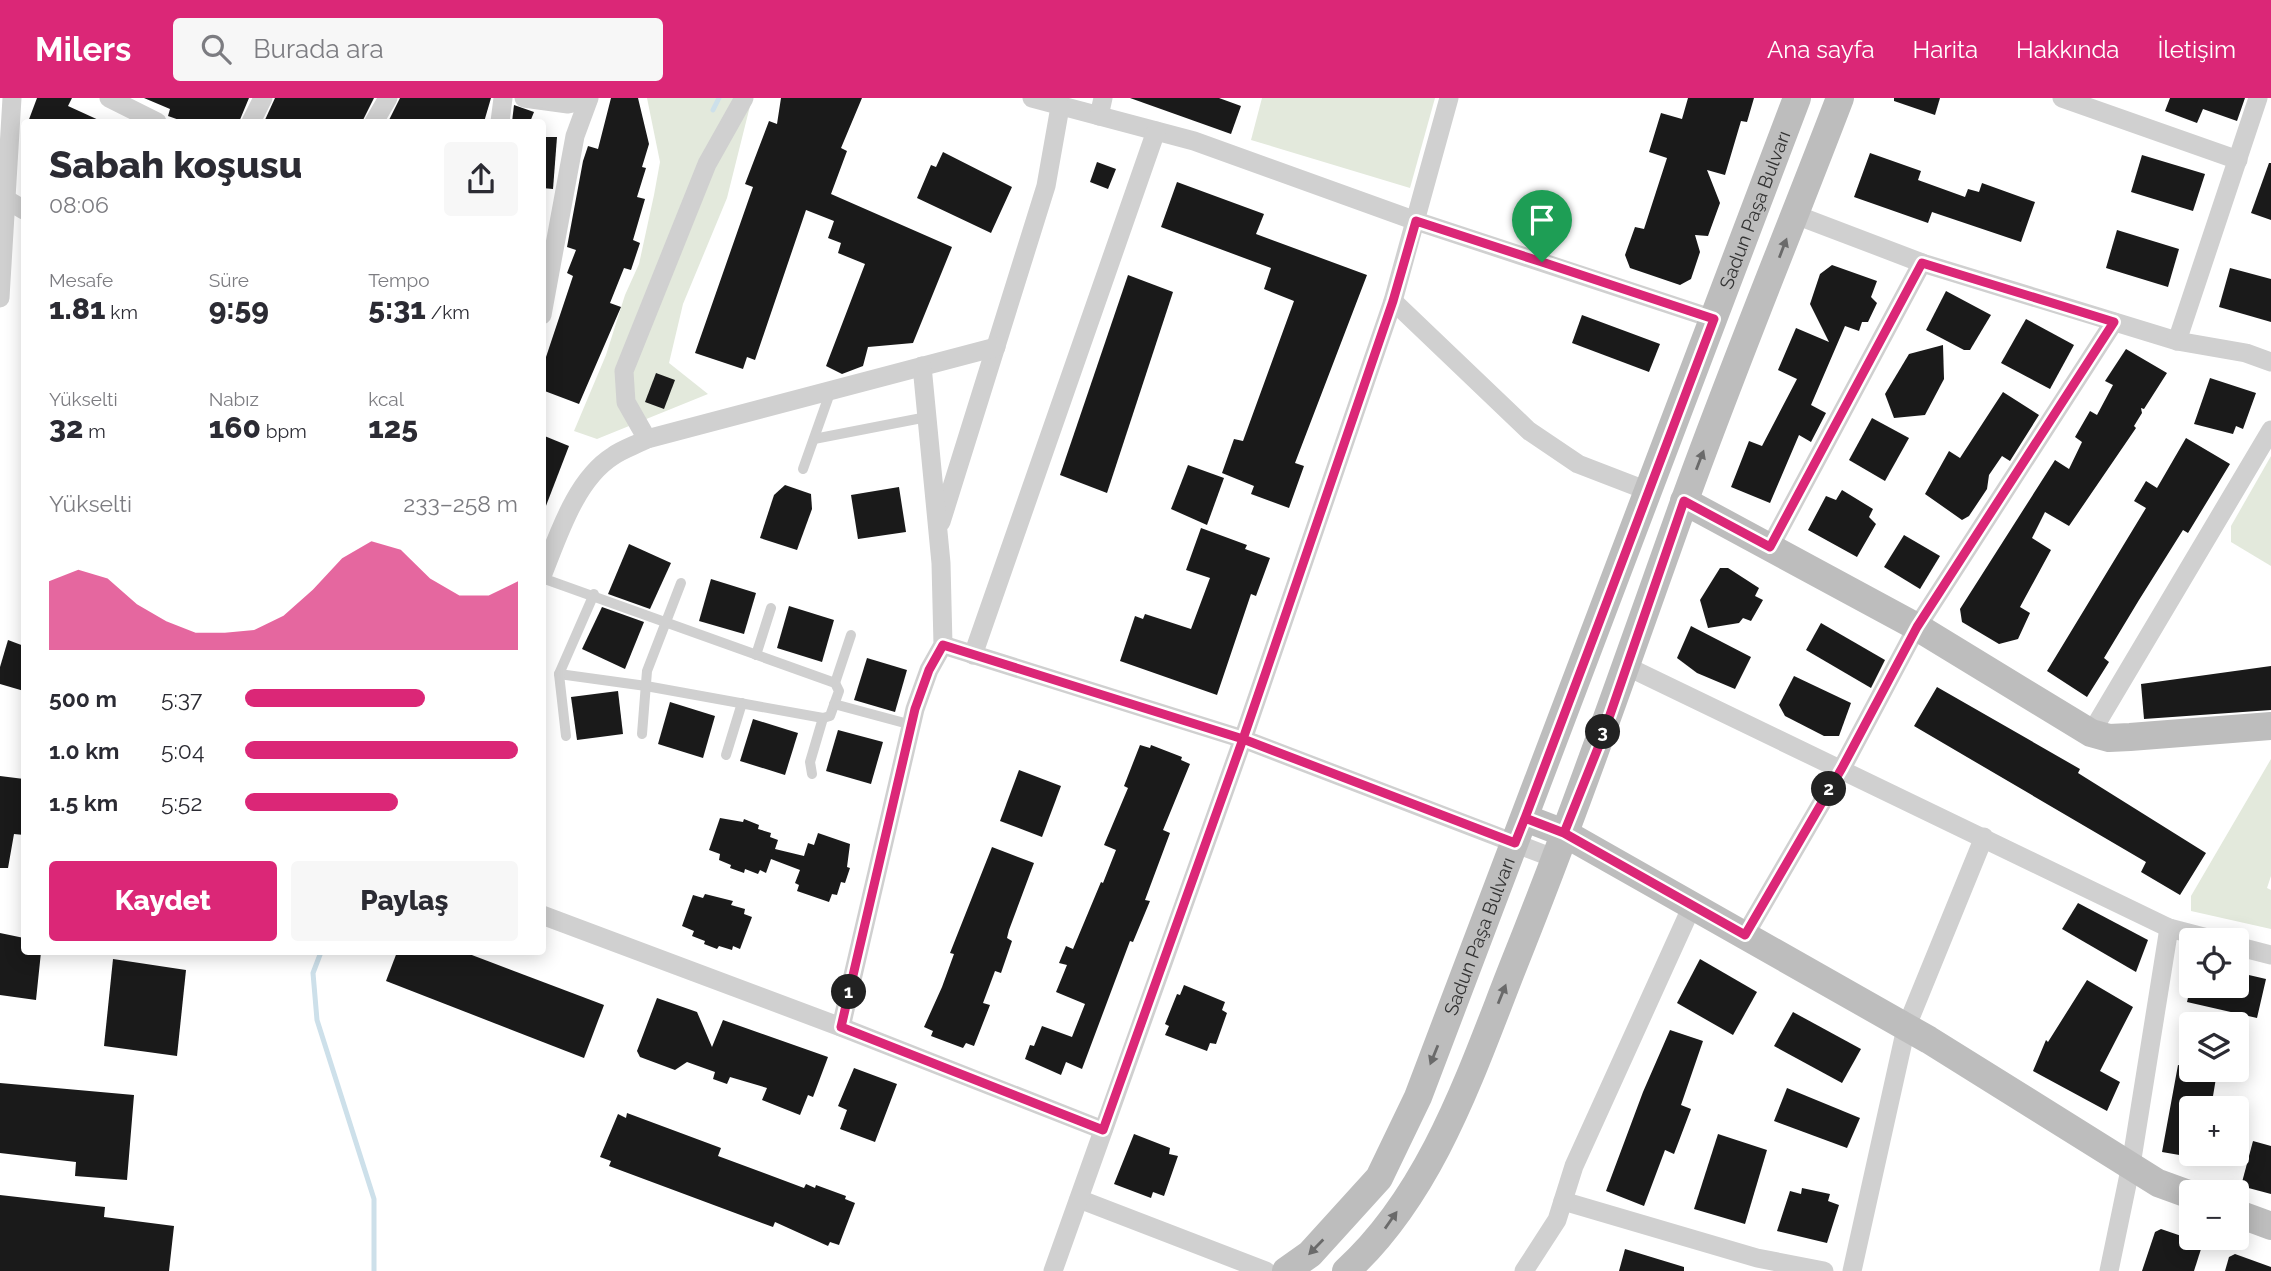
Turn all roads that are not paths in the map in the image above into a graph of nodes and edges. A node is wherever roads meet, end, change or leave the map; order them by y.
1 (12, 98) edge
2 (109, 98) edge
3 (263, 98) edge
4 (388, 98) edge
5 (503, 98) edge
6 (524, 98) edge
7 (744, 98) edge
8 (1032, 98) edge
9 (1449, 98) edge
10 (1797, 98) edge
11 (1840, 98) edge
12 (2062, 98) edge
13 (2258, 98) edge
14 (588, 99) edge
15 (1059, 107) junction
16 (1101, 107) edge
17 (152, 112) edge
18 (252, 119) edge
19 (376, 119) edge
20 (500, 119) edge
21 (1156, 131) junction
22 (2238, 160) junction
23 (4, 198) junction
24 (21, 208) edge
25 (1796, 215) junction
26 (1416, 221) junction
27 (1922, 263) junction
28 (546, 285) edge
29 (0, 298) edge
30 (1393, 301) junction
31 (1714, 319) junction
32 (2114, 322) junction
33 (2177, 341) junction
34 (996, 347) junction
35 (2271, 362) edge
36 (922, 366) junction
37 (831, 390) junction
38 (928, 417) junction
39 (2271, 430) edge
40 (647, 439) junction
41 (814, 439) junction
42 (803, 469) dead end
43 (1648, 491) junction
44 (1684, 501) junction
45 (938, 529) junction
46 (1770, 547) junction
47 (546, 568) edge
48 (546, 578) edge
49 (681, 583) dead end
50 (594, 594) junction
51 (771, 608) dead end
52 (666, 623) junction
53 (1917, 627) junction
54 (851, 635) dead end
55 (943, 645) junction
56 (973, 654) junction
57 (756, 655) junction
58 (1626, 666) junction
59 (559, 674) junction
60 (835, 683) junction
61 (646, 685) junction
62 (742, 703) junction
63 (834, 704) junction
64 (823, 718) junction
65 (912, 725) junction
66 (2271, 726) edge
67 (2091, 733) junction
68 (642, 734) dead end
69 (566, 736) dead end
70 (1243, 739) junction
71 (726, 755) dead end
72 (1842, 768) junction
73 (812, 774) dead end
74 (1520, 830) junction
75 (1984, 837) junction
76 (1560, 846) junction
77 (1692, 906) junction
78 (546, 916) edge
79 (2169, 928) junction
80 (2179, 931) edge
81 (1745, 935) junction
82 (2249, 949) edge
83 (2271, 955) edge
84 (841, 1027) junction
85 (1906, 1027) junction
86 (1103, 1130) junction
87 (2131, 1165) junction
88 (2179, 1191) edge
89 (1079, 1199) junction
90 (1563, 1201) junction
91 (2249, 1218) edge
92 (2271, 1226) edge
93 (1053, 1271) edge
94 (1266, 1271) edge
95 (1286, 1271) edge
96 (1346, 1271) edge
97 (1524, 1271) edge
98 (1825, 1271) edge
99 (1852, 1271) edge
100 (2109, 1271) edge

1 - 23 street
2 - 17 street
3 - 18 street
4 - 19 street
5 - 20 street
6 - 14 street
7 - 40 street
8 - 15 street
9 - 26 street
10 - 31 main road, Sadun Paşa Bulvarı
11 - 25 main road, Sadun Paşa Bulvarı
12 - 22 street
13 - 22 street
14 - 28 street
15 - 16 street
15 - 34 street
16 - 21 street
21 - 26 street
21 - 56 street
22 - 33 street
23 - 24 street
23 - 29 street
25 - 27 street
44 -> 25 main road, Sadun Paşa Bulvarı
26 - 30 street
26 - 31 street
27 - 32 street
27 - 46 street
30 - 43 street
30 - 70 street
31 - 43 main road, Sadun Paşa Bulvarı
32 - 33 street
32 - 53 street
33 - 35 street
34 - 36 street
34 - 45 street
36 - 37 street
36 - 38 street
37 - 40 street
37 - 41 lane
38 - 41 lane
38 - 45 street
39 - 67 street
40 - 47 street
41 - 42 lane
43 - 74 main road, Sadun Paşa Bulvarı
44 - 46 main road
44 - 58 main road, Sadun Paşa Bulvarı
45 - 55 street
46 - 53 main road
48 - 50 lane
49 - 52 lane
50 - 52 lane
50 - 59 lane
51 - 57 lane
52 - 57 lane
52 - 61 lane
53 - 67 main road
53 - 72 street
54 - 60 lane
55 - 56 street
55 - 65 street
56 - 70 street
57 - 60 lane
58 - 72 street
58 - 76 main road, Sadun Paşa Bulvarı
59 - 61 lane
59 - 69 lane
60 - 63 lane
61 - 62 lane
61 - 68 lane
62 - 64 lane
62 - 71 lane
63 - 64 lane
63 - 65 lane
64 - 73 lane
65 - 84 street
66 - 67 main road
70 - 74 street
70 - 86 street
72 - 75 street
72 - 81 street
74 - 76 main road
74 -> 95 main road, Sadun Paşa Bulvarı
75 - 79 street
75 - 85 street
76 - 77 main road
96 -> 76 main road, Sadun Paşa Bulvarı
77 - 81 main road
77 - 90 street
78 - 84 street
79 - 80 street
79 - 87 street
81 - 85 main road
82 - 83 street
84 - 86 street
85 - 87 main road
85 - 99 street
86 - 89 street
87 - 88 main road
87 - 100 street
89 - 93 street
89 - 94 street
90 - 97 street
90 - 98 street
91 - 92 main road

